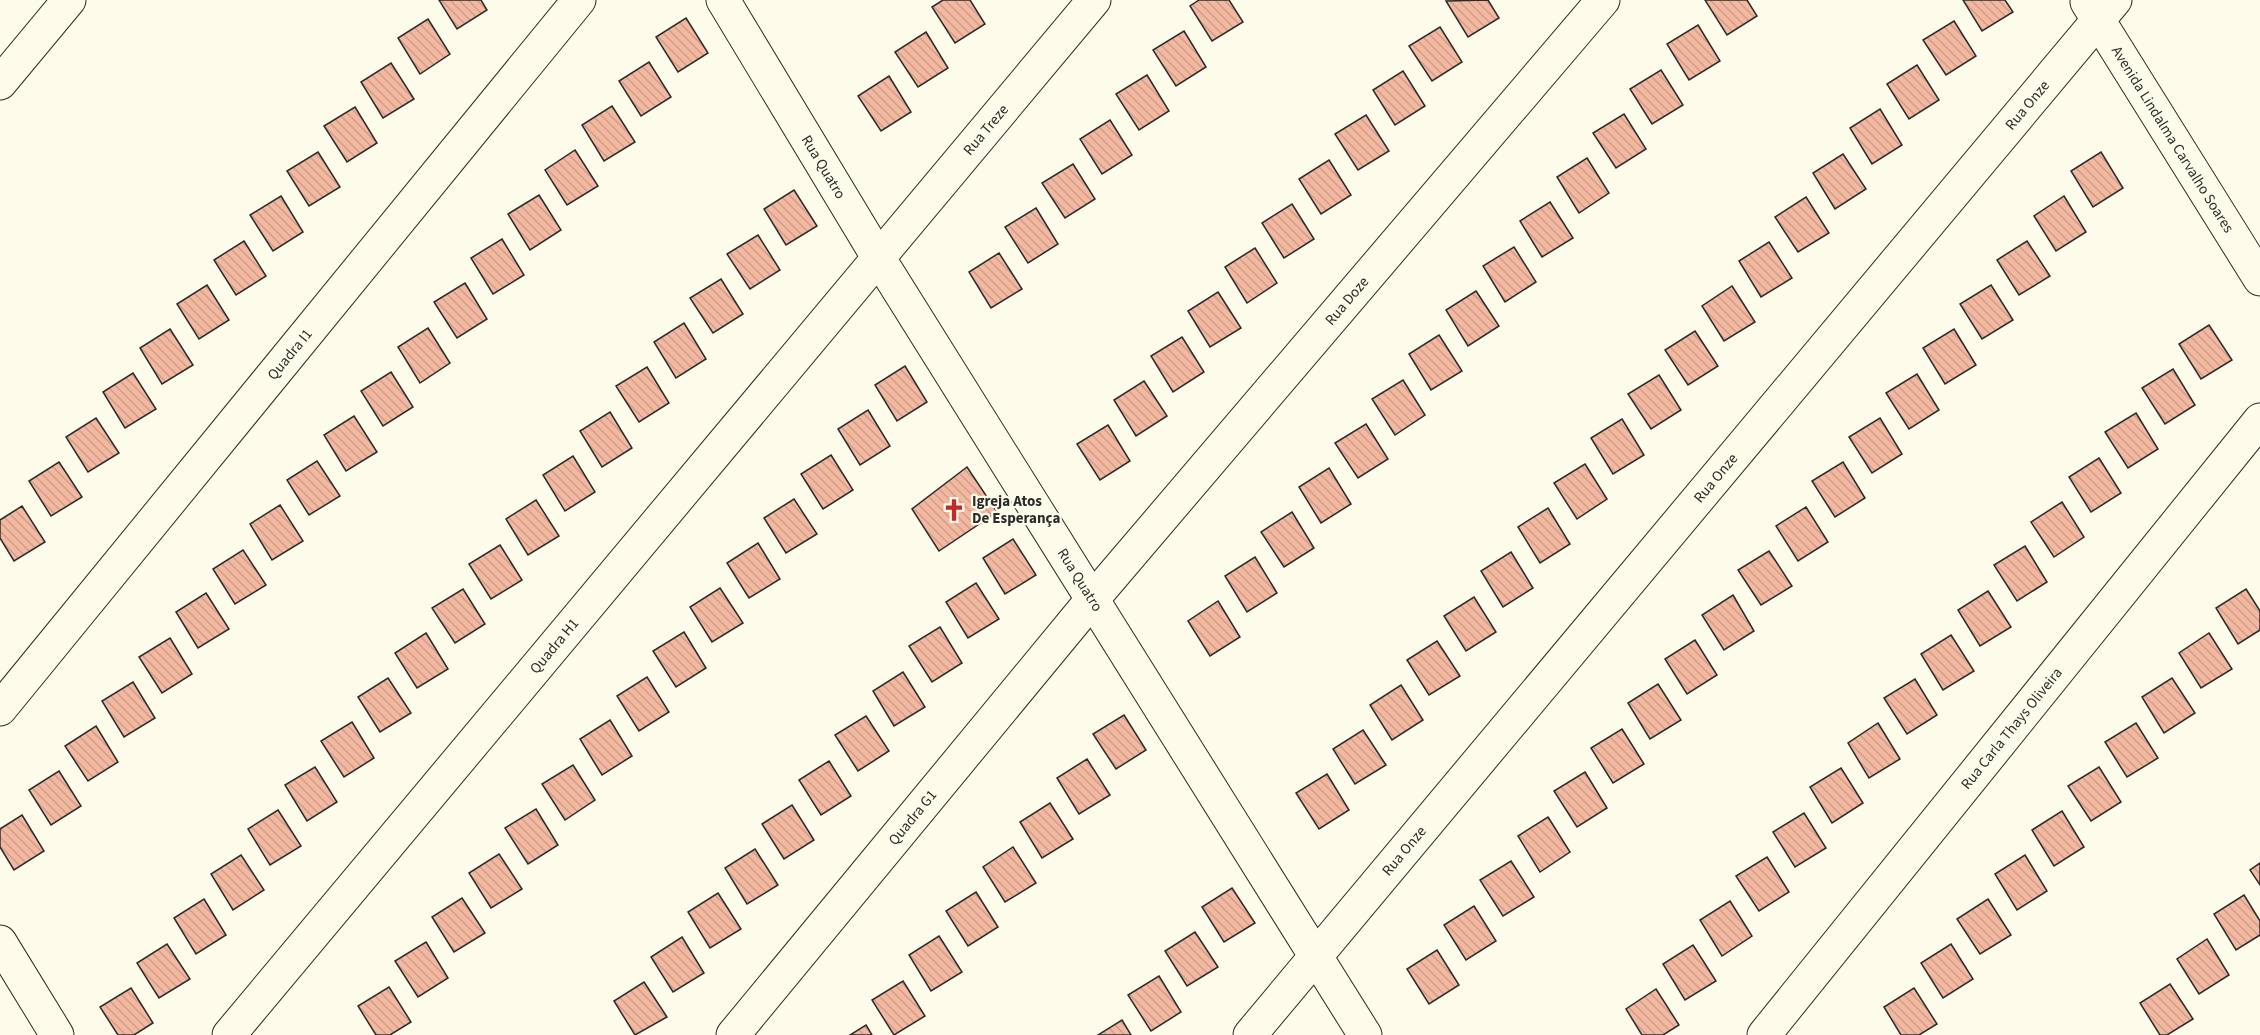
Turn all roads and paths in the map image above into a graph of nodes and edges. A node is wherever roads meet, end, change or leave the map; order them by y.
1 (69, 0) edge
2 (579, 0) edge
3 (723, 0) edge
4 (1094, 0) edge
5 (1603, 0) edge
6 (2100, 6) edge
7 (0, 82) edge
8 (878, 257) junction
9 (2260, 279) edge
10 (2260, 420) edge
11 (1091, 601) junction
12 (0, 709) edge
13 (0, 942) edge
14 (1316, 957) junction
15 (57, 1035) edge
16 (229, 1035) edge
17 (733, 1035) edge
18 (1250, 1035) edge
19 (1365, 1035) edge
20 (1764, 1035) edge

1 - 7 street
2 - 12 street, Quadra I1
3 - 8 street, Rua Quatro
4 - 8 street, Rua Treze
5 - 11 street, Rua Doze
6 - 9 street, Avenida Lindalma Carvalho Soares
6 - 14 street, Rua Onze
8 - 11 street, Rua Quatro
8 - 16 street, Quadra H1
10 - 20 street, Rua Carla Thays Oliveira
11 - 14 street, Rua Quatro
11 - 17 street, Quadra G1
13 - 15 street
14 - 18 street, Rua Onze
14 - 19 street, Rua Quatro

